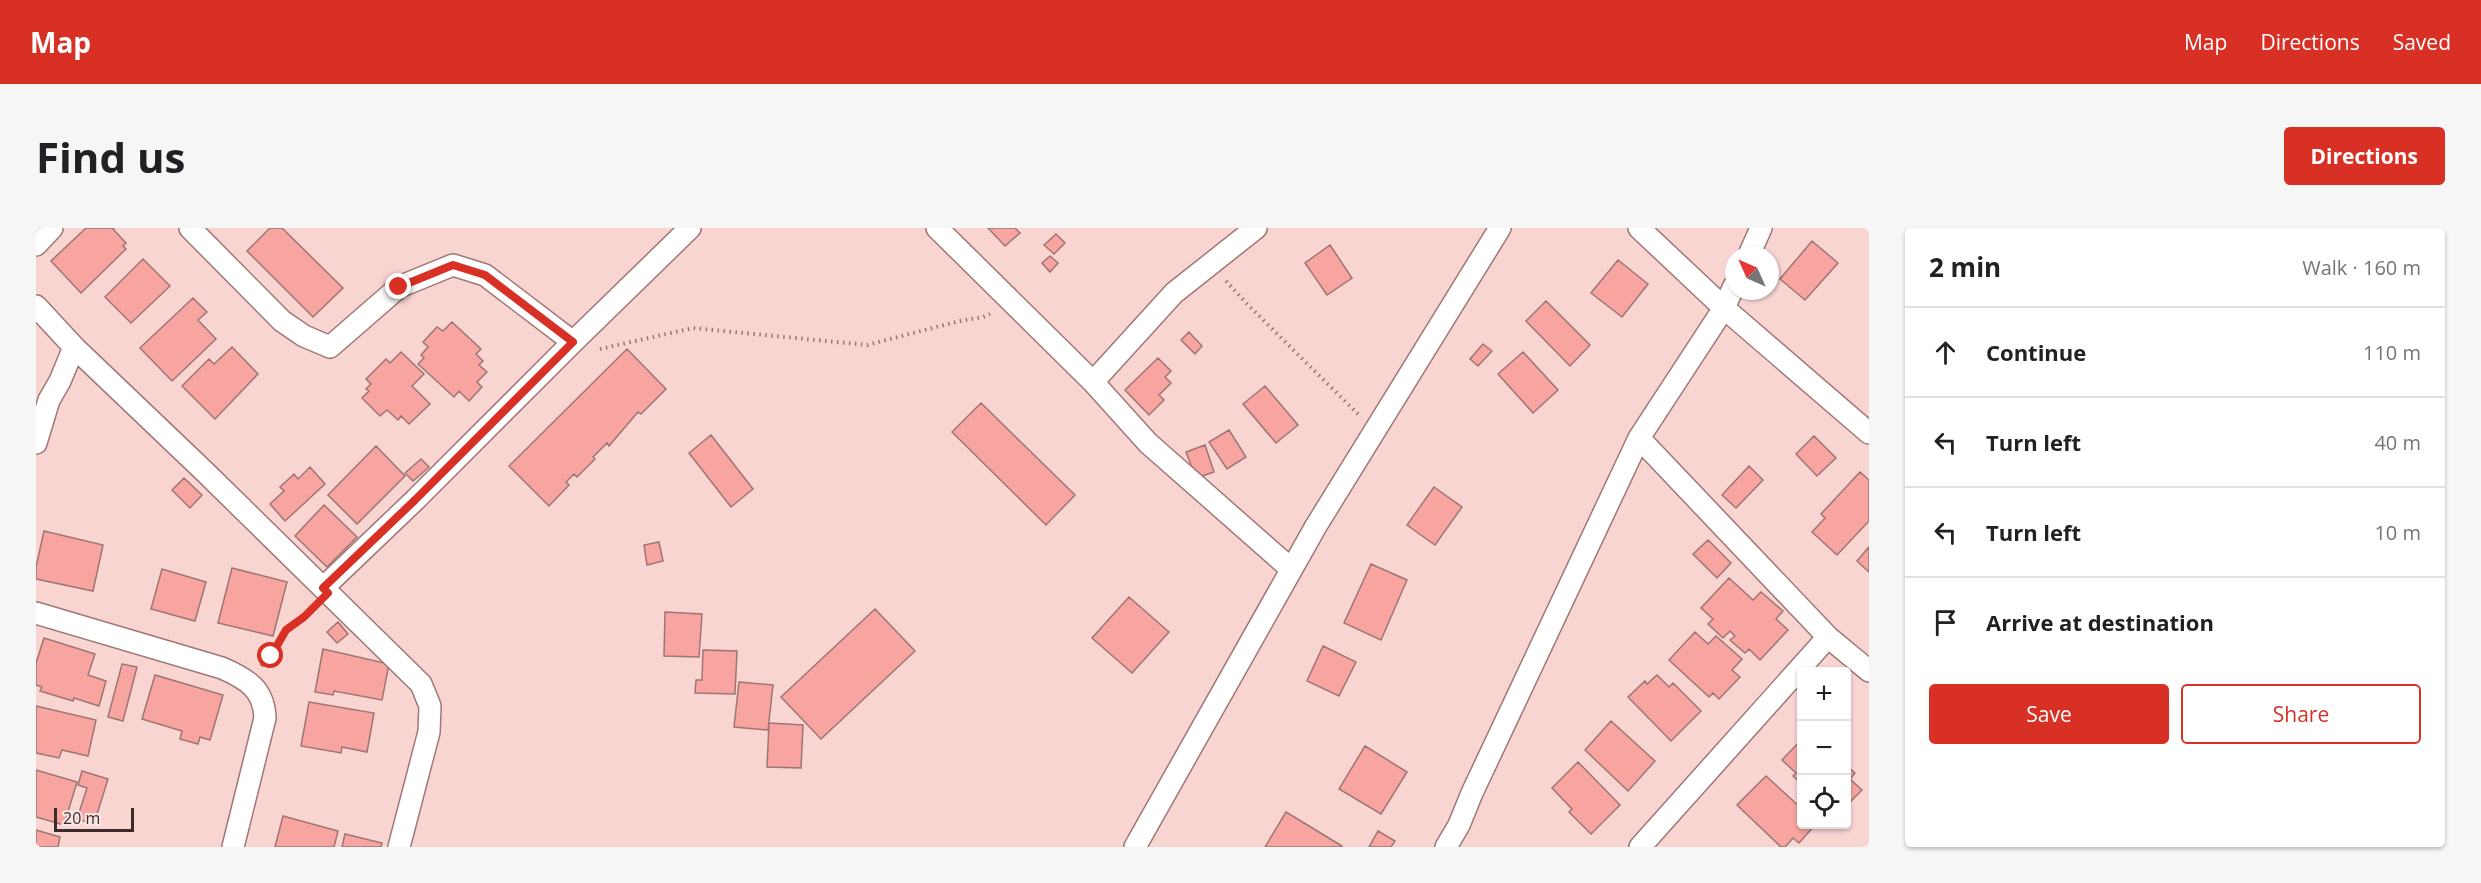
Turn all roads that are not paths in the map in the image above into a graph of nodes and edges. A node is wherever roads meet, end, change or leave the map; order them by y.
1 (52, 228) edge
2 (190, 228) edge
3 (690, 228) edge
4 (937, 228) edge
5 (1256, 228) edge
6 (1500, 228) edge
7 (1639, 228) edge
8 (1761, 228) edge
9 (36, 245) edge
10 (1753, 246) edge
11 (1728, 300) edge
12 (36, 306) edge
13 (1724, 308) junction
14 (573, 342) junction
15 (74, 347) junction
16 (1093, 382) junction
17 (43, 397) edge
18 (1869, 433) edge
19 (1640, 438) junction
20 (36, 443) edge
21 (1291, 569) junction
22 (326, 590) junction
23 (36, 612) edge
24 (1828, 637) junction
25 (1869, 671) edge
26 (233, 847) edge
27 (399, 847) edge
28 (1135, 847) edge
29 (1446, 847) edge
30 (1640, 847) edge

1 - 9 street
2 - 14 street
3 - 14 street
4 - 16 street
5 - 16 street
6 - 21 street
7 - 13 street
8 - 10 street
11 - 13 street
12 - 15 street
13 - 18 street
13 - 19 street
14 - 22 street
15 - 17 street
15 - 22 street
16 - 21 street
17 - 20 street
19 - 24 street
19 - 29 street
21 - 28 street
22 - 27 street
23 - 26 street
24 - 25 street
24 - 30 street

